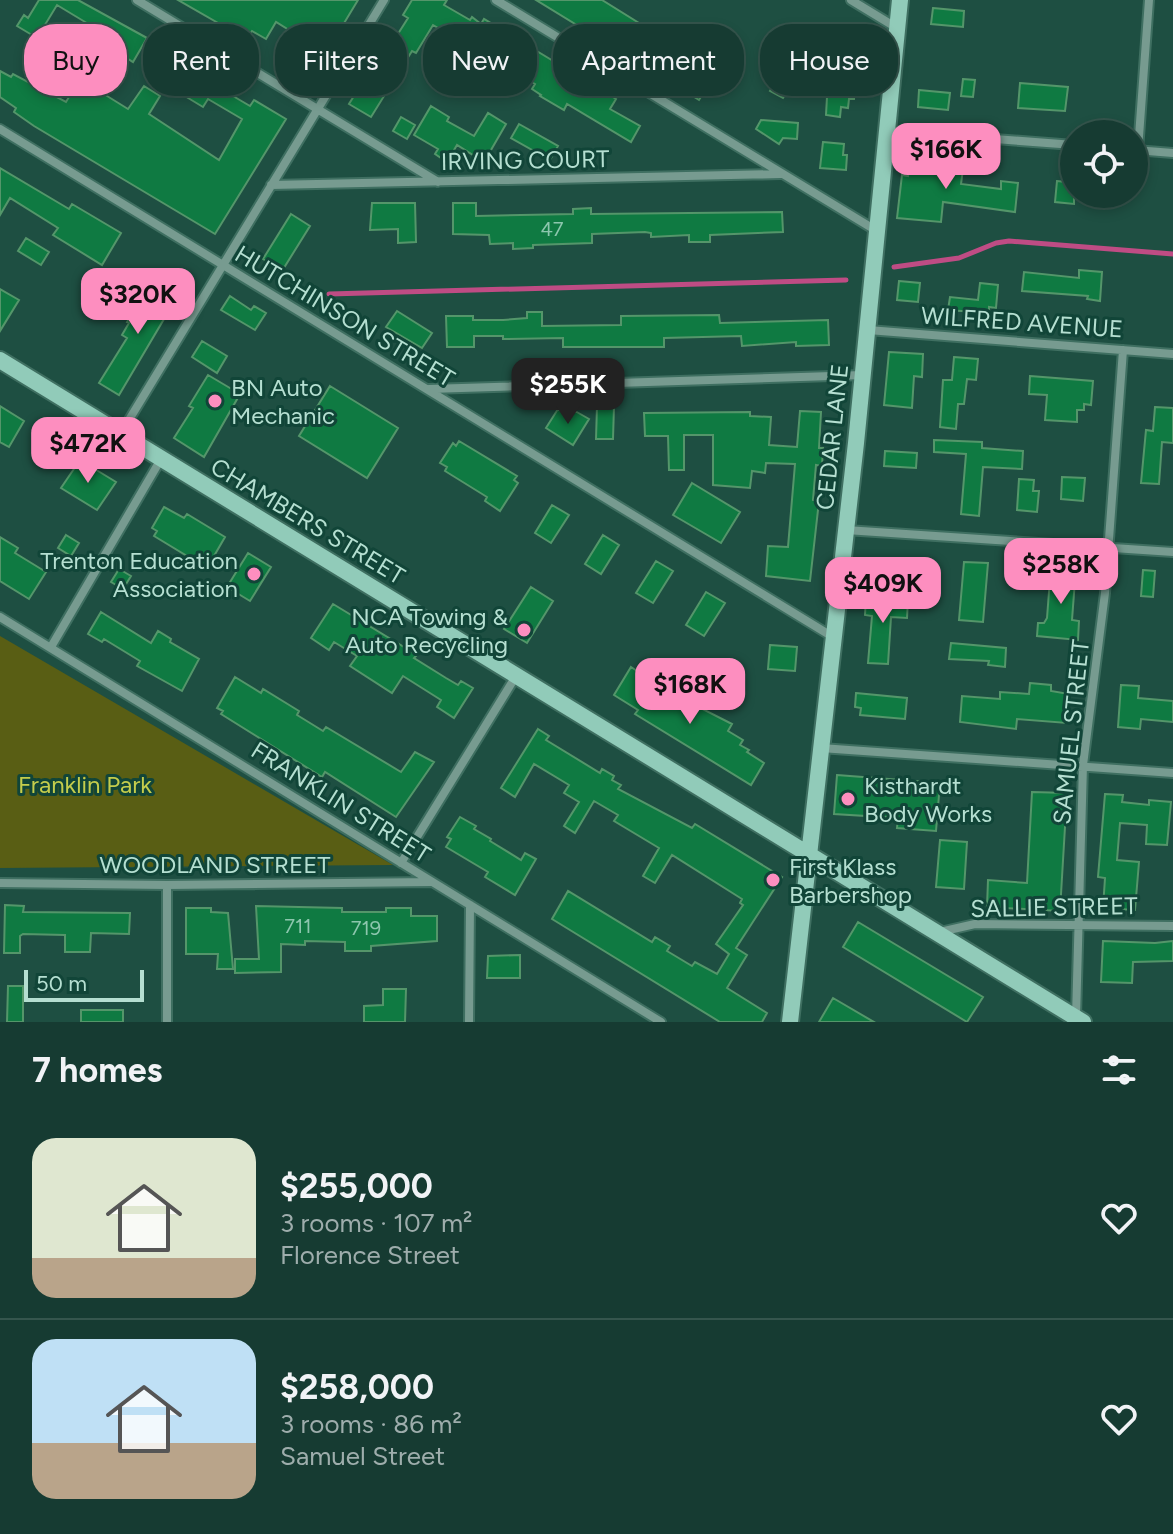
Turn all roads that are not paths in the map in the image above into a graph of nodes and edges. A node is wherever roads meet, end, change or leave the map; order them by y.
1 (137, 0) edge
2 (384, 0) edge
3 (496, 0) edge
4 (851, 0) edge
5 (900, 0) edge
6 (1149, 0) edge
7 (890, 24) edge
8 (897, 24) edge
9 (890, 96) edge
10 (317, 111) junction
11 (1139, 120) edge
12 (0, 129) edge
13 (887, 131) junction
14 (1060, 144) edge
15 (1148, 151) edge
16 (1173, 153) edge
17 (780, 174) junction
18 (440, 183) junction
19 (271, 185) junction
20 (877, 231) junction
21 (222, 266) junction
22 (867, 330) junction
23 (1123, 350) junction
24 (1173, 354) edge
25 (0, 360) edge
26 (863, 375) junction
27 (428, 389) junction
28 (121, 434) junction
29 (161, 459) junction
30 (846, 530) junction
31 (1109, 547) junction
32 (1173, 552) edge
33 (0, 617) edge
34 (833, 637) junction
35 (51, 647) junction
36 (516, 676) junction
37 (821, 748) junction
38 (1083, 765) junction
39 (1173, 773) edge
40 (809, 853) junction
41 (401, 863) junction
42 (431, 882) junction
43 (0, 883) edge
44 (167, 885) junction
45 (470, 905) junction
46 (1078, 924) junction
47 (1173, 926) edge
48 (936, 933) junction
49 (1078, 1021) edge
50 (167, 1022) edge
51 (469, 1022) edge
52 (661, 1022) edge
53 (790, 1022) edge

1 - 10 street
2 - 10 street
3 - 17 street
4 - 7 street
5 - 8 street, CEDAR LANE
6 - 11 street
9 - 13 street, CEDAR LANE
10 - 18 street
10 - 19 street
12 - 21 street, HUTCHINSON STREET
13 - 14 street
13 - 20 street, CEDAR LANE
15 - 16 street
17 - 18 street, IRVING COURT
17 - 20 street
18 - 19 street, IRVING COURT
19 - 21 street
20 - 22 street, CEDAR LANE
21 - 27 street, HUTCHINSON STREET
21 - 28 street
22 - 23 street, WILFRED AVENUE
22 - 26 street, CEDAR LANE
23 - 24 street, WILFRED AVENUE
23 - 31 street, SAMUEL STREET
25 - 28 street, CHAMBERS STREET
26 - 27 street
26 - 30 street, CEDAR LANE
27 - 34 street, HUTCHINSON STREET
28 - 29 street, CHAMBERS STREET
29 - 35 street
29 - 36 street, CHAMBERS STREET
30 - 31 street
30 - 34 street, CEDAR LANE
31 - 32 street
31 - 38 street, SAMUEL STREET
33 - 35 street, FRANKLIN STREET
34 - 37 street, CEDAR LANE
35 - 41 street, FRANKLIN STREET
36 - 40 street, CHAMBERS STREET
36 - 41 street
37 - 38 street
37 - 40 street, CEDAR LANE
38 - 39 street
38 - 46 street, SAMUEL STREET
40 - 48 street, CHAMBERS STREET
40 - 53 street, CEDAR LANE
41 - 42 street, FRANKLIN STREET
42 - 44 street, WOODLAND STREET
42 - 45 street, FRANKLIN STREET
43 - 44 street, WOODLAND STREET
44 - 50 street
45 - 51 street
45 - 52 street, FRANKLIN STREET
46 - 47 street, SALLIE STREET
46 - 48 street, SALLIE STREET
46 - 49 street, SAMUEL STREET
48 - 49 street, CHAMBERS STREET

